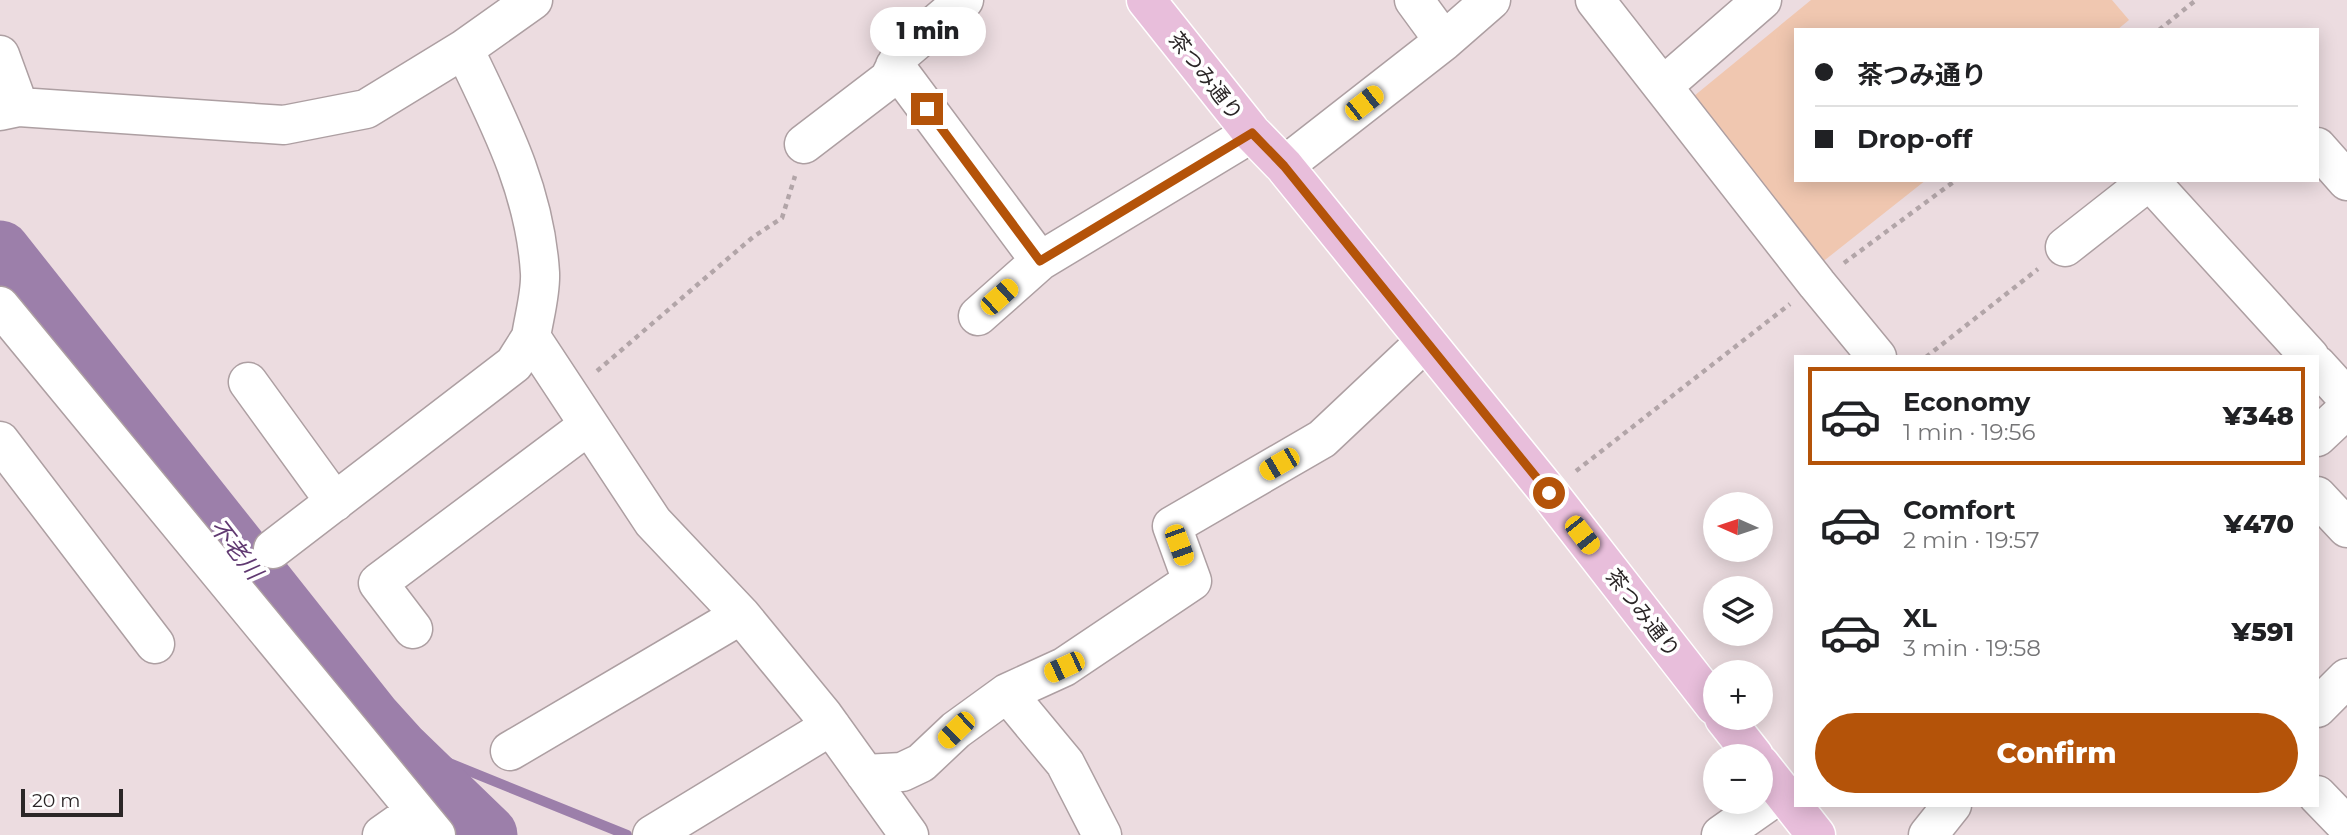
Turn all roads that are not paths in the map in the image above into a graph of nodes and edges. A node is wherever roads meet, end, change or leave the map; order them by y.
1 (533, 0) edge
2 (964, 0) edge
3 (1146, 0) edge
4 (1414, 0) edge
5 (1491, 0) edge
6 (1595, 0) edge
7 (1762, 0) edge
8 (1444, 41) junction
9 (464, 49) junction
10 (0, 55) edge
11 (895, 66) junction
12 (1663, 86) junction
13 (9, 109) edge
14 (1252, 133) junction
15 (804, 144) road end
16 (2319, 149) edge
17 (1284, 166) junction
18 (2347, 181) edge
19 (2148, 182) edge
20 (2150, 182) edge
21 (2065, 247) road end
22 (1040, 261) junction
23 (0, 306) edge
24 (978, 316) dead end
25 (531, 337) junction
26 (1425, 342) junction
27 (1875, 355) edge
28 (2308, 355) edge
29 (2319, 367) edge
30 (247, 382) dead end
31 (2347, 398) edge
32 (2347, 409) edge
33 (579, 410) junction
34 (2319, 435) edge
35 (0, 441) edge
36 (2319, 498) edge
37 (335, 502) junction
38 (2347, 528) edge
39 (273, 550) dead end
40 (741, 615) junction
41 (414, 629) dead end
42 (155, 644) dead end
43 (2347, 678) edge
44 (1703, 691) edge
45 (1007, 694) junction
46 (2319, 706) edge
47 (831, 726) junction
48 (1733, 730) edge
49 (1745, 744) edge
50 (510, 751) dead end
51 (865, 774) junction
52 (1773, 781) edge
53 (2319, 797) edge
54 (1949, 807) edge
55 (1739, 814) edge
56 (426, 823) edge
57 (2347, 826) edge
58 (382, 835) edge
59 (652, 835) edge
60 (909, 835) edge
61 (1102, 835) edge
62 (1720, 835) edge
63 (1816, 835) edge
64 (1928, 835) edge

1 - 9 street
2 - 11 street
3 - 14 main road, 茶つみ通り
4 - 8 street
5 - 8 street
6 - 12 street
7 - 12 street
8 - 17 street
9 - 13 street
9 - 25 street
10 - 13 street
11 - 15 street
11 - 22 street
12 - 27 street
14 - 17 main road, 茶つみ通り
14 - 22 street
16 - 18 street
17 - 26 main road, 茶つみ通り
19 - 21 street
20 - 28 street
22 - 24 street
23 - 56 street
25 - 33 street
25 - 37 street
26 - 44 main road, 茶つみ通り
26 - 45 street
29 - 31 street
30 - 37 street
32 - 34 street
33 - 40 street
33 - 41 street
35 - 42 street
36 - 38 street
37 - 39 street
40 - 47 street
40 - 50 street
43 - 46 street
45 - 51 street
45 - 61 street
47 - 51 street
47 - 59 street
48 - 49 main road
51 - 60 street
52 - 63 main road
53 - 57 street
54 - 64 street
55 - 62 street
56 - 58 street

